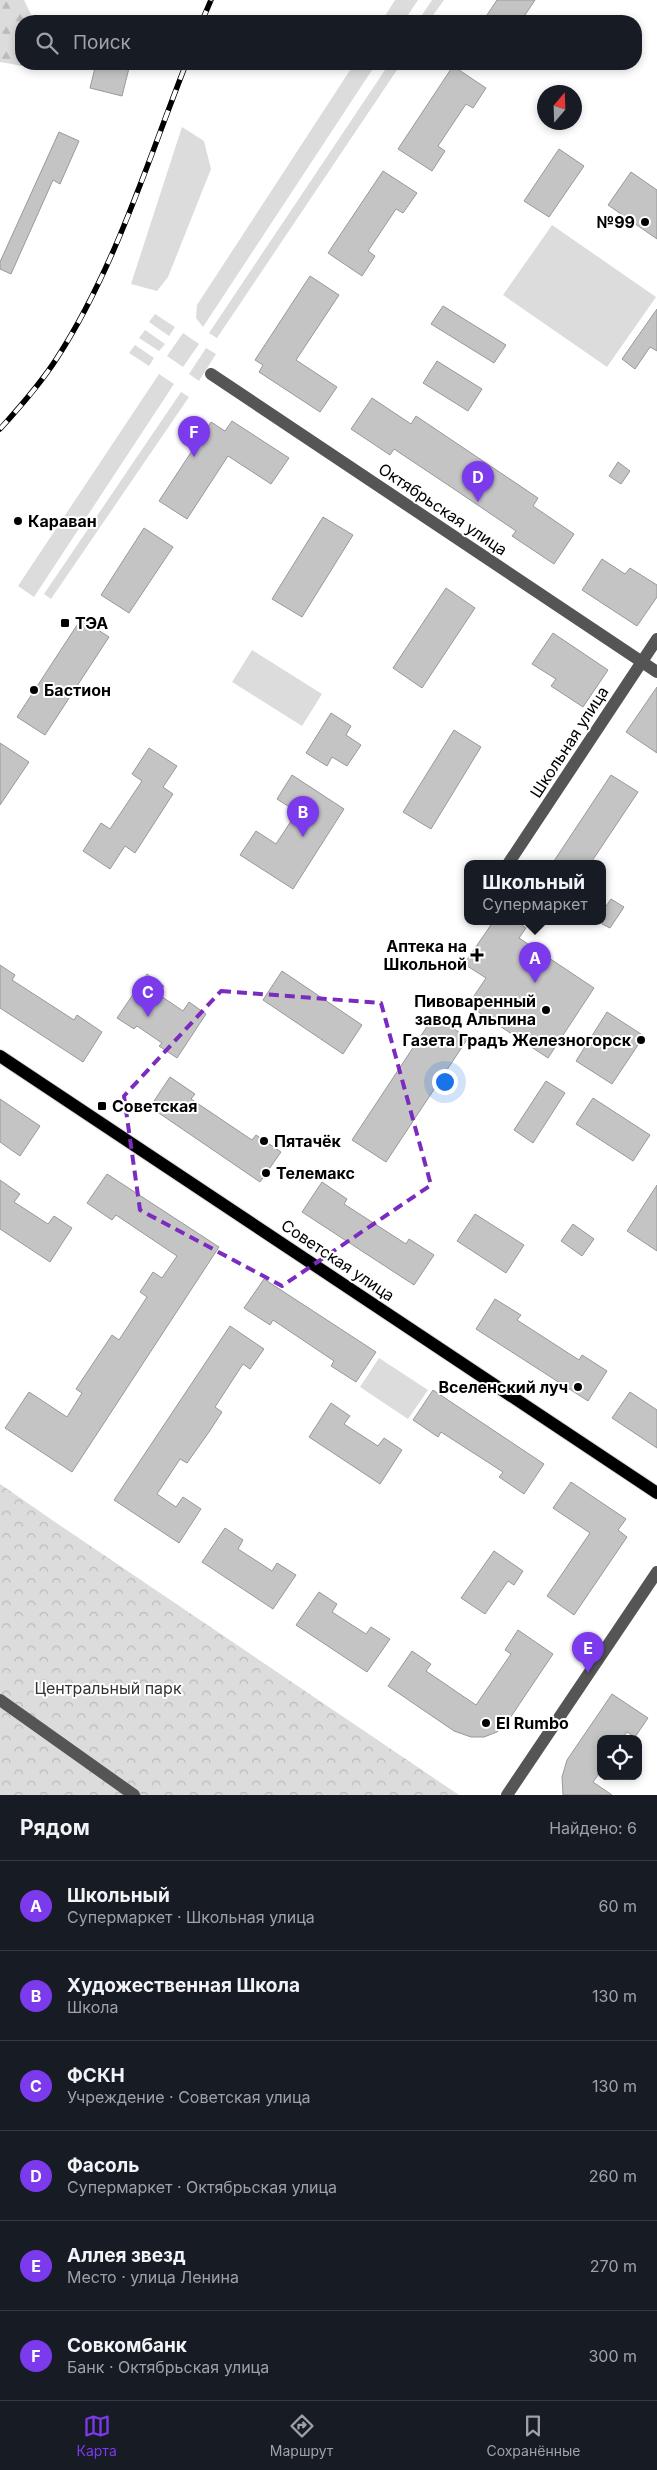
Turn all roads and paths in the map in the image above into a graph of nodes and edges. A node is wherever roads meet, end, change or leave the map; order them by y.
1 (211, 374) dead end
2 (657, 639) edge
3 (642, 662) junction
4 (657, 672) edge
5 (511, 860) edge
6 (0, 1056) edge
7 (657, 1494) edge
8 (657, 1572) edge
9 (0, 1700) edge
10 (134, 1795) edge
11 (508, 1795) edge

1 - 3 street, Октябрьская улица
2 - 3 street, Школьная улица
3 - 4 street, Октябрьская улица
3 - 5 street, Школьная улица
6 - 7 main road, Советская улица
8 - 11 street
9 - 10 street

